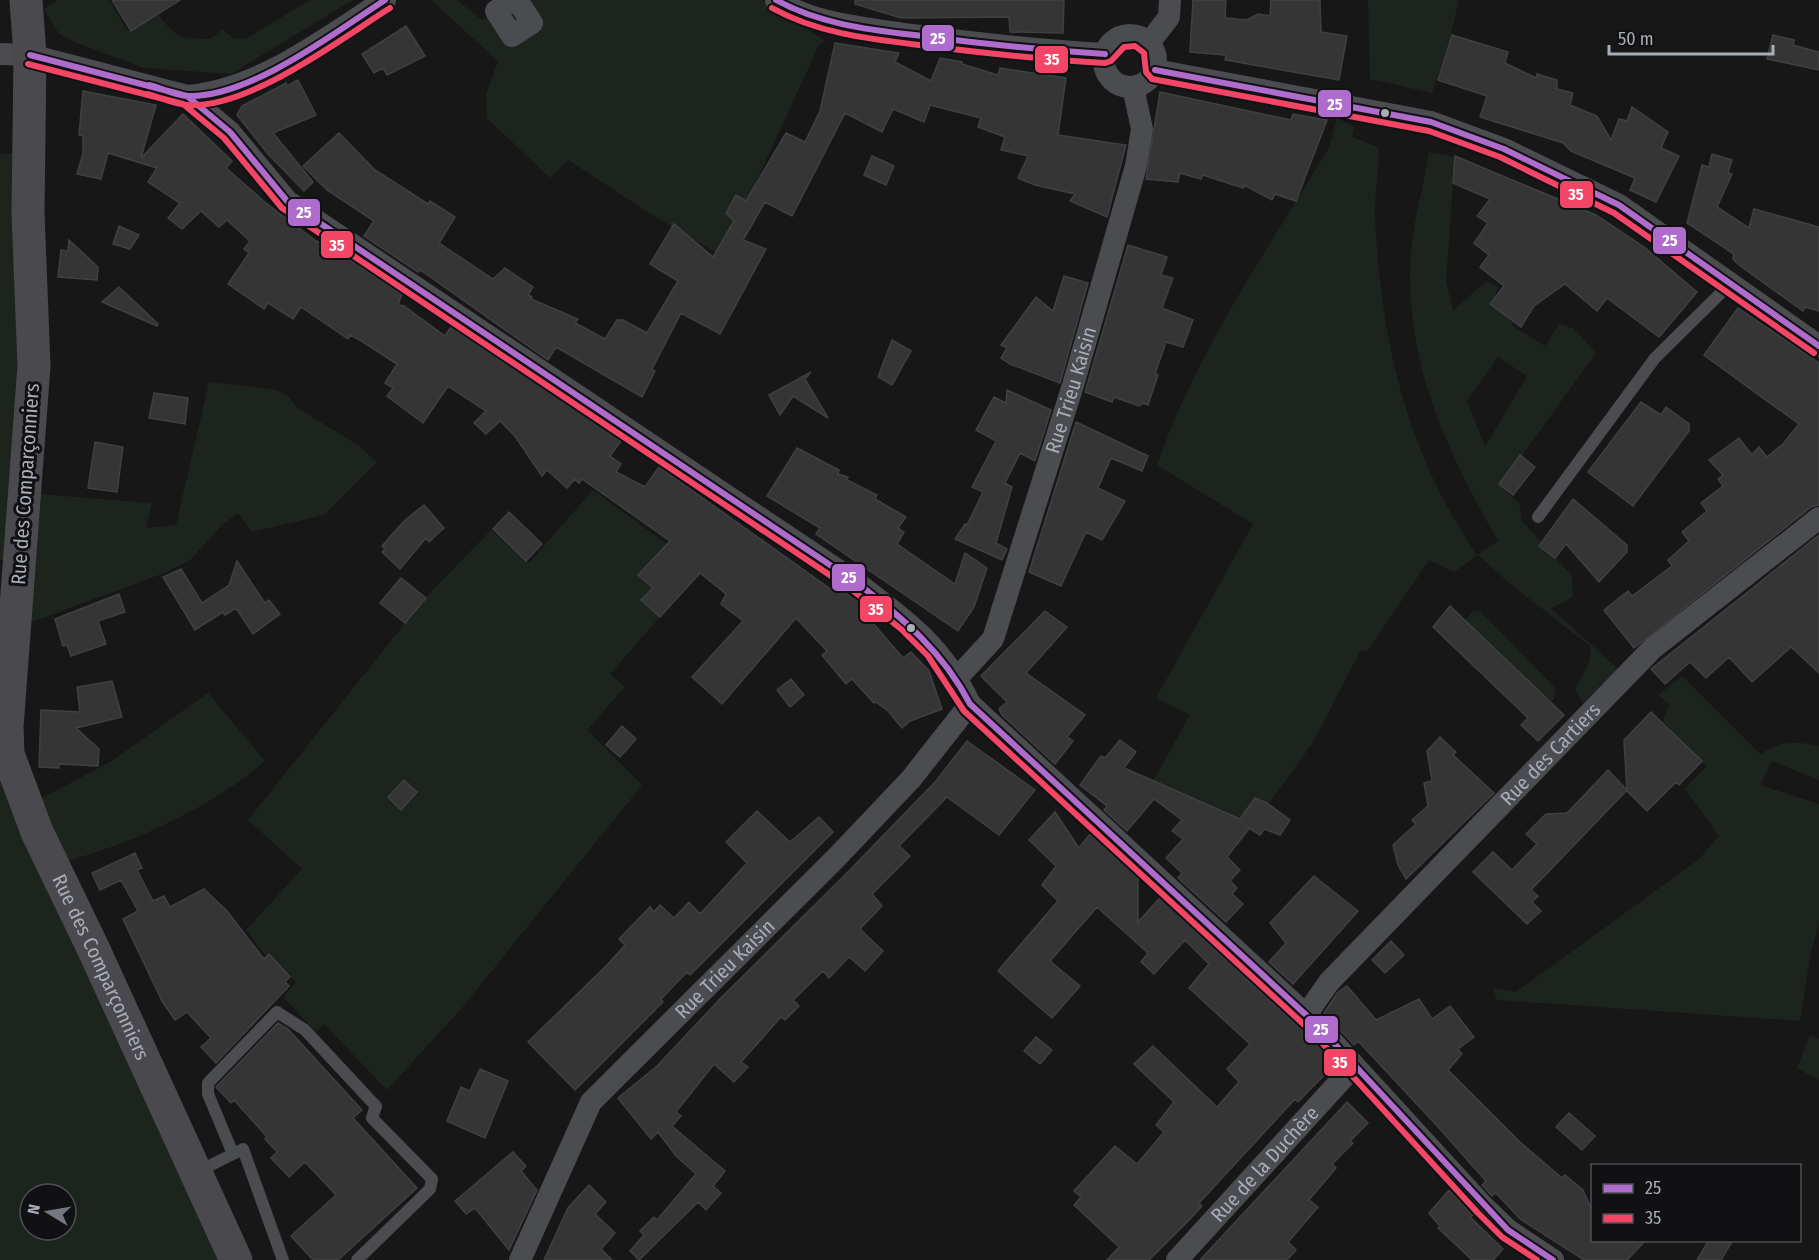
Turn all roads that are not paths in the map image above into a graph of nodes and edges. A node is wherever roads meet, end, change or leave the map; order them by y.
1 (26, 0) edge
2 (385, 0) edge
3 (776, 0) edge
4 (1170, 0) edge
5 (1149, 43) junction
6 (15, 54) edge
7 (1105, 54) junction
8 (1155, 70) junction
9 (1133, 87) junction
10 (187, 96) junction
11 (1731, 283) junction
12 (1819, 346) edge
13 (1538, 517) dead end
14 (1819, 518) edge
15 (957, 678) junction
16 (970, 704) junction
17 (1306, 1015) junction
18 (1354, 1066) junction
19 (233, 1154) junction
20 (196, 1172) junction
21 (236, 1260) edge
22 (283, 1260) edge
23 (357, 1260) edge
24 (520, 1260) edge
25 (1177, 1260) edge
26 (1553, 1260) edge

1 - 6 street, Rue des Comparçonniers
2 - 10 street
3 - 7 street
4 - 5 street
5 - 7 street
5 - 8 street
6 - 10 street
6 - 20 street, Rue des Comparçonniers
7 - 9 street
8 - 9 street
8 - 11 street
9 - 15 street, Rue Trieu Kaisin
10 - 15 street
11 - 12 street
11 - 13 lane
14 - 17 street, Rue des Cartiers
15 - 16 street
16 - 17 street
16 - 24 street, Rue Trieu Kaisin
17 - 18 street
18 - 25 street, Rue de la Duchère
18 - 26 street
19 - 20 lane
19 - 22 lane
19 - 23 lane
20 - 21 street, Rue des Comparçonniers

